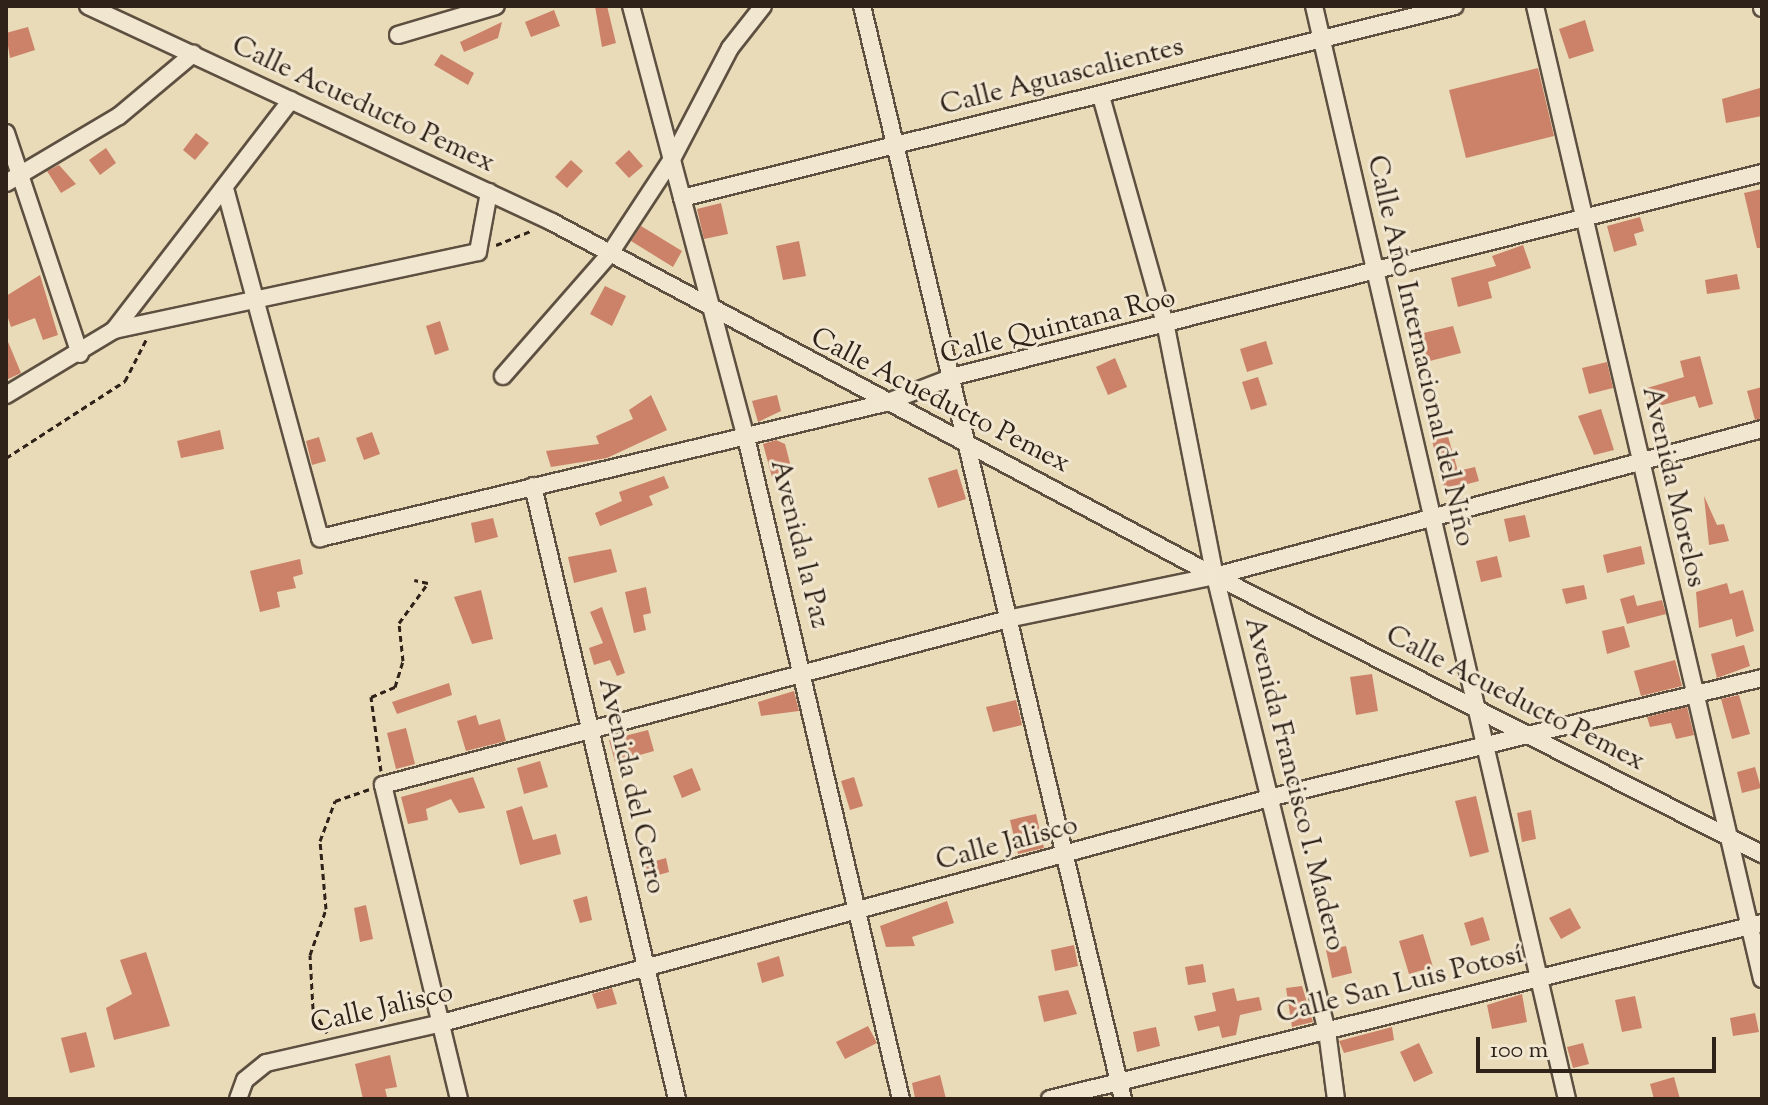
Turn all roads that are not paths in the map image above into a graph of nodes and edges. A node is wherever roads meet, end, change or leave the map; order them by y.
1 (88, 6) edge
2 (496, 6) edge
3 (631, 6) edge
4 (763, 6) edge
5 (862, 6) edge
6 (1314, 6) edge
7 (1455, 6) edge
8 (1535, 6) edge
9 (398, 35) dead end
10 (1321, 37) junction
11 (193, 54) junction
12 (1101, 96) junction
13 (291, 100) junction
14 (6, 133) edge
15 (899, 145) junction
16 (672, 159) junction
17 (1762, 173) edge
18 (13, 178) edge
19 (226, 192) junction
20 (489, 192) junction
21 (682, 198) junction
22 (1589, 220) junction
23 (609, 255) junction
24 (1375, 272) junction
25 (254, 303) junction
26 (710, 309) junction
27 (1166, 327) junction
28 (114, 330) junction
29 (80, 354) junction
30 (503, 376) dead end
31 (955, 376) junction
32 (6, 395) edge
33 (885, 403) junction
34 (1762, 429) edge
35 (745, 433) junction
36 (970, 443) junction
37 (1639, 458) junction
38 (533, 486) junction
39 (1432, 512) junction
40 (1215, 576) junction
41 (1012, 618) junction
42 (804, 674) junction
43 (1762, 678) edge
44 (1693, 697) junction
45 (1473, 708) junction
46 (592, 733) junction
47 (1537, 735) junction
48 (1482, 745) junction
49 (1273, 797) junction
50 (1730, 838) junction
51 (1762, 854) edge
52 (1066, 856) junction
53 (859, 910) junction
54 (1756, 925) edge
55 (648, 966) junction
56 (1539, 977) junction
57 (1762, 979) edge
58 (442, 1023) junction
59 (1327, 1031) junction
60 (1119, 1082) junction
61 (238, 1099) edge
62 (459, 1099) edge
63 (677, 1099) edge
64 (901, 1099) edge
65 (1050, 1099) edge
66 (1123, 1099) edge
67 (1336, 1099) edge
68 (1567, 1099) edge

1 - 11 street, Calle Acueducto Pemex
2 - 9 street
3 - 16 street, Avenida la Paz
4 - 16 street
5 - 15 street
6 - 10 street, Calle Año Internacional del Niño
7 - 10 street, Calle Aguascalientes
8 - 22 street, Avenida Morelos
10 - 12 street, Calle Aguascalientes
10 - 24 street, Calle Año Internacional del Niño
11 - 13 street, Calle Acueducto Pemex
11 - 18 street
12 - 15 street, Calle Aguascalientes
12 - 27 street, Avenida Francisco I. Madero
13 - 19 street
13 - 20 street, Calle Acueducto Pemex
14 - 18 street
15 - 21 street, Calle Aguascalientes
15 - 31 street
16 - 21 street, Avenida la Paz
16 - 23 street
17 - 22 street, Calle Quintana Roo
18 - 29 street
19 - 25 street
19 - 28 street
20 - 23 street, Calle Acueducto Pemex
20 - 25 street
21 - 26 street, Avenida la Paz
22 - 24 street, Calle Quintana Roo
22 - 37 street, Avenida Morelos
23 - 26 street, Calle Acueducto Pemex
23 - 30 street
24 - 27 street, Calle Quintana Roo
24 - 39 street, Calle Año Internacional del Niño
25 - 28 street
25 - 38 street, Calle Quintana Roo
26 - 33 street, Calle Acueducto Pemex
26 - 35 street, Avenida la Paz
27 - 31 street, Calle Quintana Roo
27 - 40 street, Avenida Francisco I. Madero
28 - 29 street
29 - 32 street
31 - 33 street, Calle Quintana Roo
31 - 36 street
33 - 35 street, Calle Quintana Roo
33 - 36 street, Calle Acueducto Pemex
34 - 37 street
35 - 38 street, Calle Quintana Roo
35 - 42 street, Avenida la Paz
36 - 40 street, Calle Acueducto Pemex
36 - 41 street
37 - 39 street
37 - 44 street, Avenida Morelos
38 - 46 street, Avenida del Cerro
39 - 40 street
39 - 45 street, Calle Año Internacional del Niño
40 - 41 street
40 - 45 street, Calle Acueducto Pemex
40 - 49 street, Avenida Francisco I. Madero
41 - 42 street
41 - 52 street
42 - 46 street
42 - 53 street, Avenida la Paz
43 - 44 street, Calle Jalisco
44 - 47 street, Calle Jalisco
44 - 50 street, Avenida Morelos
45 - 47 street, Calle Acueducto Pemex
45 - 48 street, Calle Año Internacional del Niño
46 - 55 street, Avenida del Cerro
46 - 58 street
47 - 48 street, Calle Jalisco
47 - 50 street, Calle Acueducto Pemex
48 - 49 street, Calle Jalisco
48 - 56 street, Calle Año Internacional del Niño
49 - 52 street, Calle Jalisco
49 - 59 street, Avenida Francisco I. Madero
50 - 51 street, Calle Acueducto Pemex
50 - 54 street, Avenida Morelos
52 - 53 street, Calle Jalisco
52 - 60 street
53 - 55 street, Calle Jalisco
53 - 64 street, Avenida la Paz
54 - 56 street, Calle San Luis Potosí
54 - 57 street, Avenida Morelos
55 - 58 street, Calle Jalisco
55 - 63 street, Avenida del Cerro
56 - 59 street, Calle San Luis Potosí
56 - 68 street, Calle Año Internacional del Niño
58 - 61 street, Calle Jalisco
58 - 62 street
59 - 60 street, Calle San Luis Potosí
59 - 67 street, Avenida Francisco I. Madero
60 - 65 street, Calle San Luis Potosí
60 - 66 street

